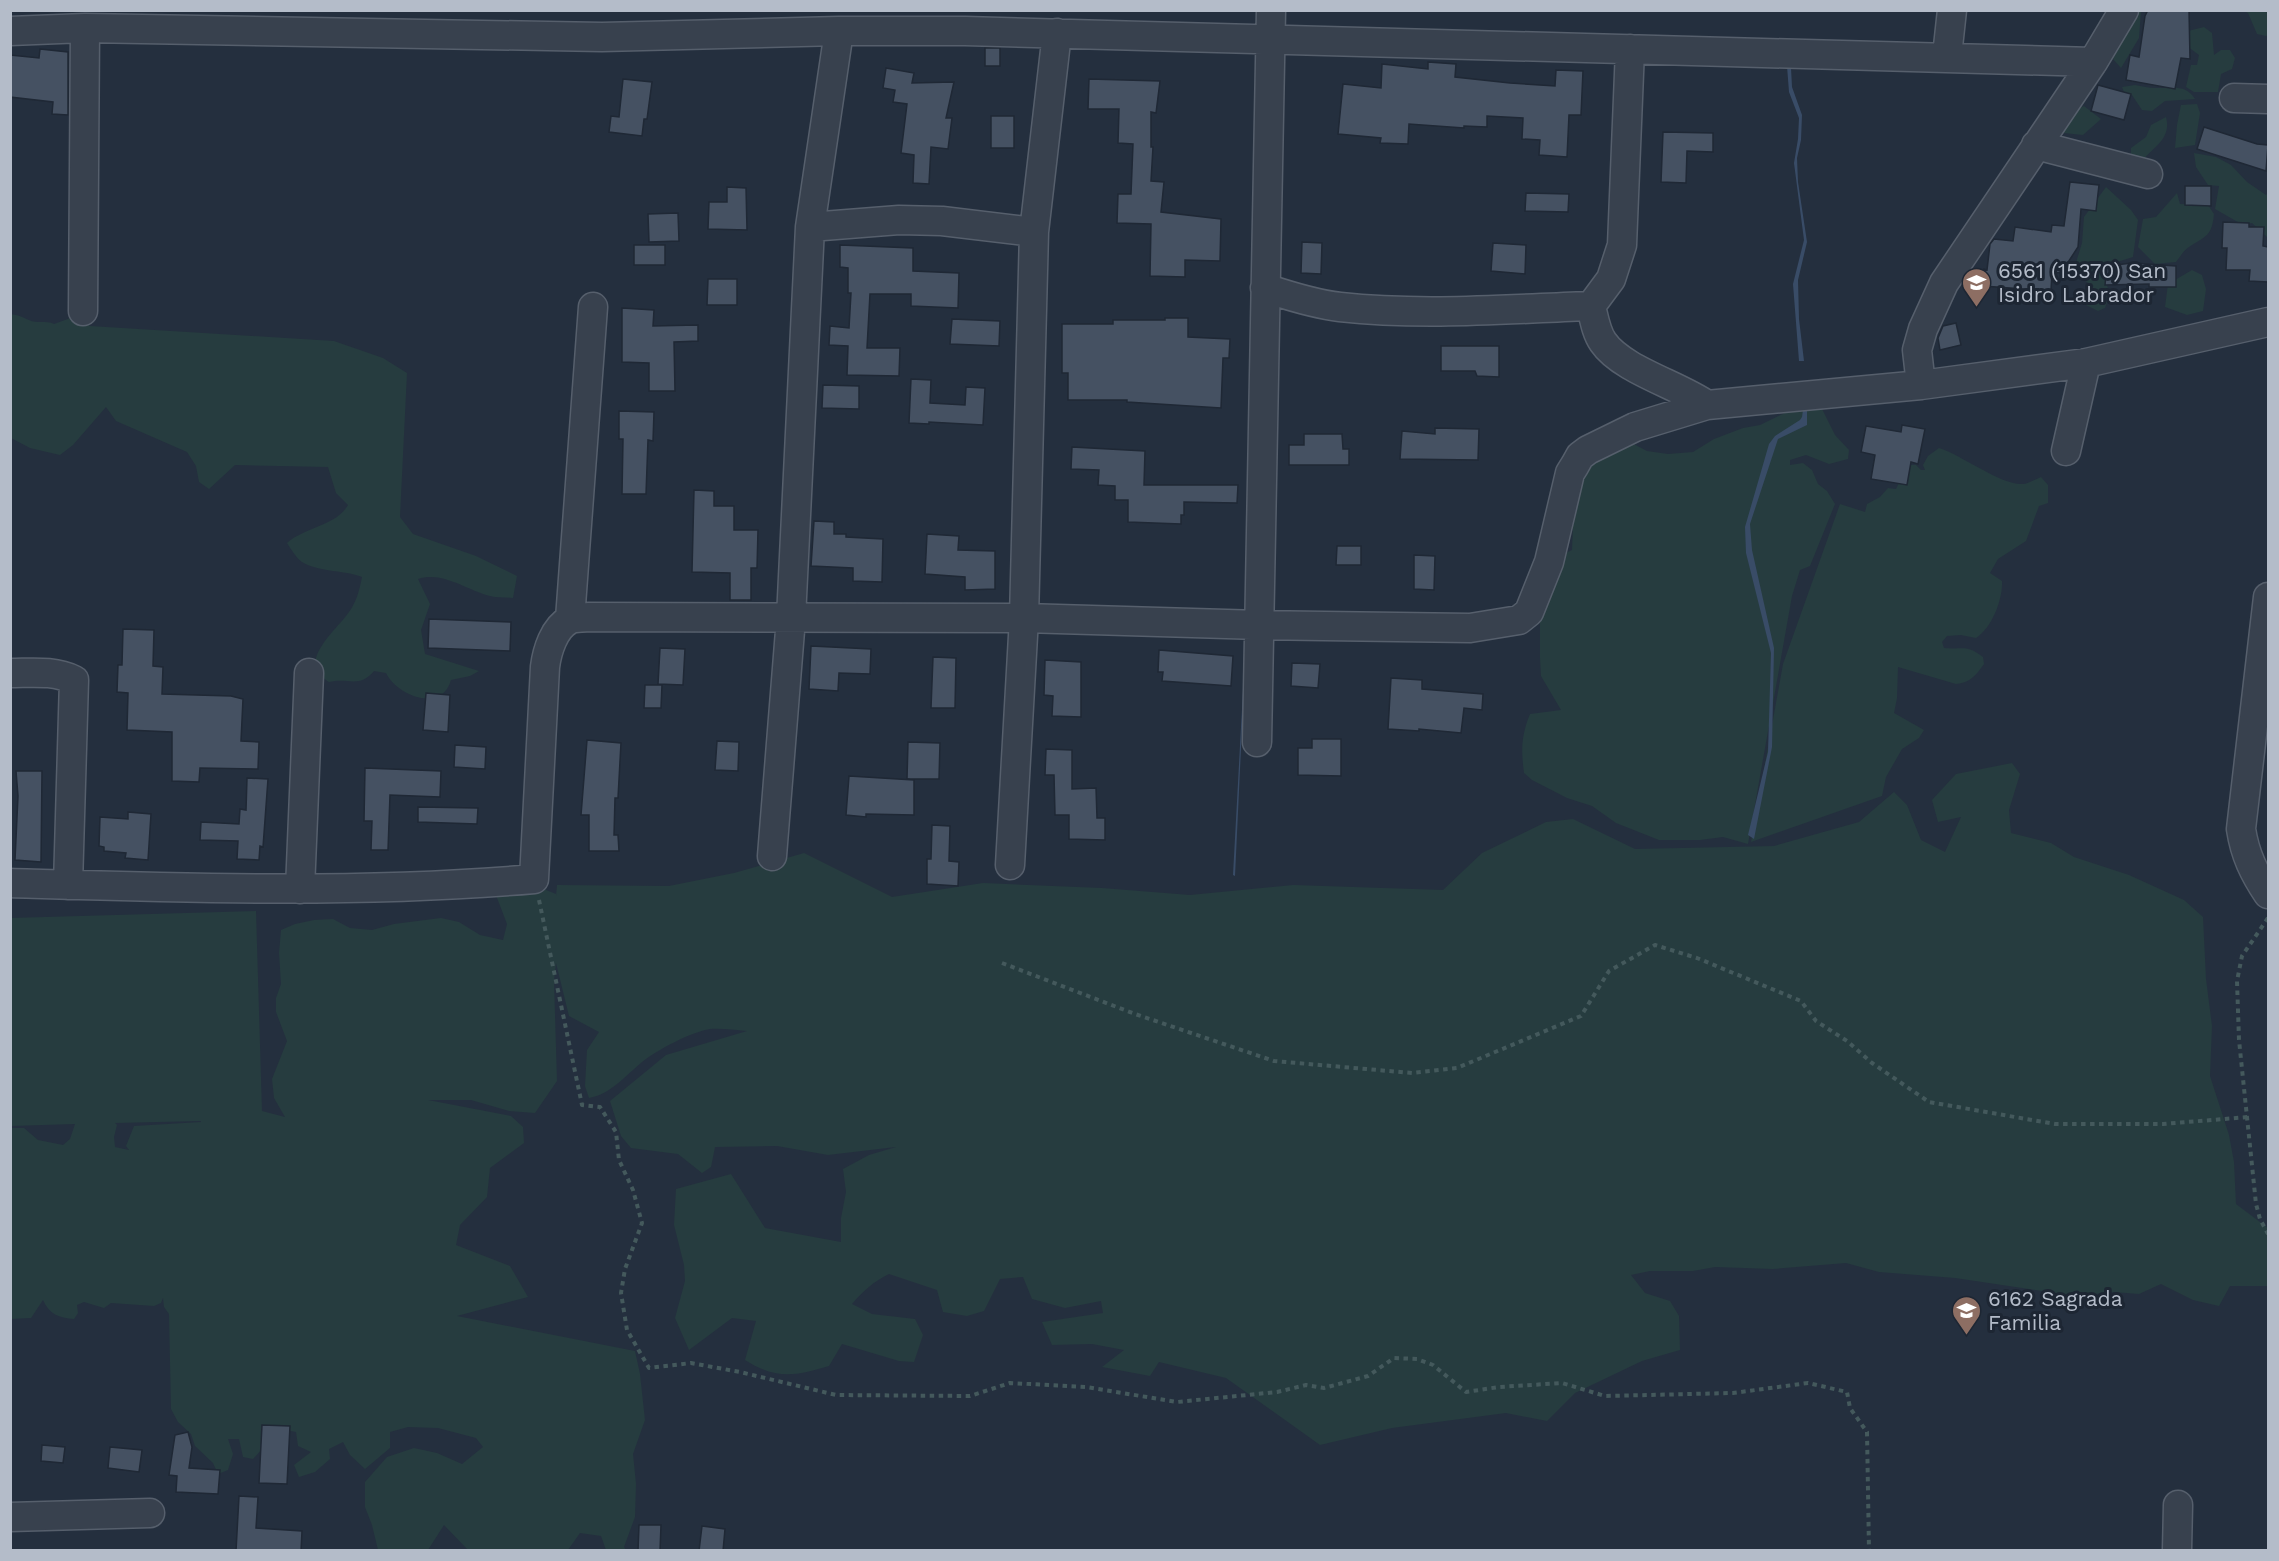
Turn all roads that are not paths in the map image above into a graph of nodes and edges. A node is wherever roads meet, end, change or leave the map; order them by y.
1 (1271, 10) edge
2 (1952, 10) edge
3 (2124, 10) edge
4 (255, 21) edge
5 (966, 21) edge
6 (630, 23) edge
7 (85, 28) junction
8 (10, 31) edge
9 (839, 31) junction
10 (1056, 33) junction
11 (1270, 39) junction
12 (1630, 49) junction
13 (1947, 56) junction
14 (2092, 62) junction
15 (2234, 98) dead end
16 (2268, 99) edge
17 (2036, 145) junction
18 (2148, 174) dead end
19 (810, 227) junction
20 (1034, 232) junction
21 (1265, 288) junction
22 (1591, 306) junction
23 (593, 308) dead end
24 (83, 311) dead end
25 (2268, 322) edge
26 (2086, 363) junction
27 (1921, 385) junction
28 (1707, 405) junction
29 (2066, 451) dead end
30 (2268, 597) edge
31 (791, 618) junction
32 (1024, 618) junction
33 (570, 619) junction
34 (1260, 625) junction
35 (10, 673) edge
36 (309, 673) dead end
37 (1257, 742) dead end
38 (2258, 770) edge
39 (772, 856) dead end
40 (1010, 865) dead end
41 (10, 883) edge
42 (68, 885) junction
43 (300, 889) junction
44 (2268, 894) edge
45 (2178, 1505) dead end
46 (150, 1514) dead end
47 (10, 1517) edge
48 (2177, 1551) edge

1 - 11 street
2 - 13 street
3 - 14 street
4 - 6 street
4 - 7 street
5 - 9 street
5 - 10 street
6 - 9 street
7 - 8 street
7 - 24 street
9 - 19 street
10 - 11 street
10 - 20 street
11 - 12 street
11 - 21 street
12 - 13 street
12 - 22 street
13 - 14 street
14 - 17 street
15 - 16 street
17 - 18 street
17 - 27 street
19 - 20 street
19 - 31 street
20 - 32 street
21 - 22 street
21 - 34 street
22 - 28 street
23 - 33 street
25 - 26 street
26 - 27 street
26 - 29 street
27 - 28 street
28 - 34 street
30 - 38 street
31 - 32 street
31 - 33 street
31 - 39 street
32 - 34 street
32 - 40 street
33 - 43 street
34 - 37 street
35 - 42 street
36 - 43 street
38 - 44 street
41 - 42 street
42 - 43 street
45 - 48 street
46 - 47 street

